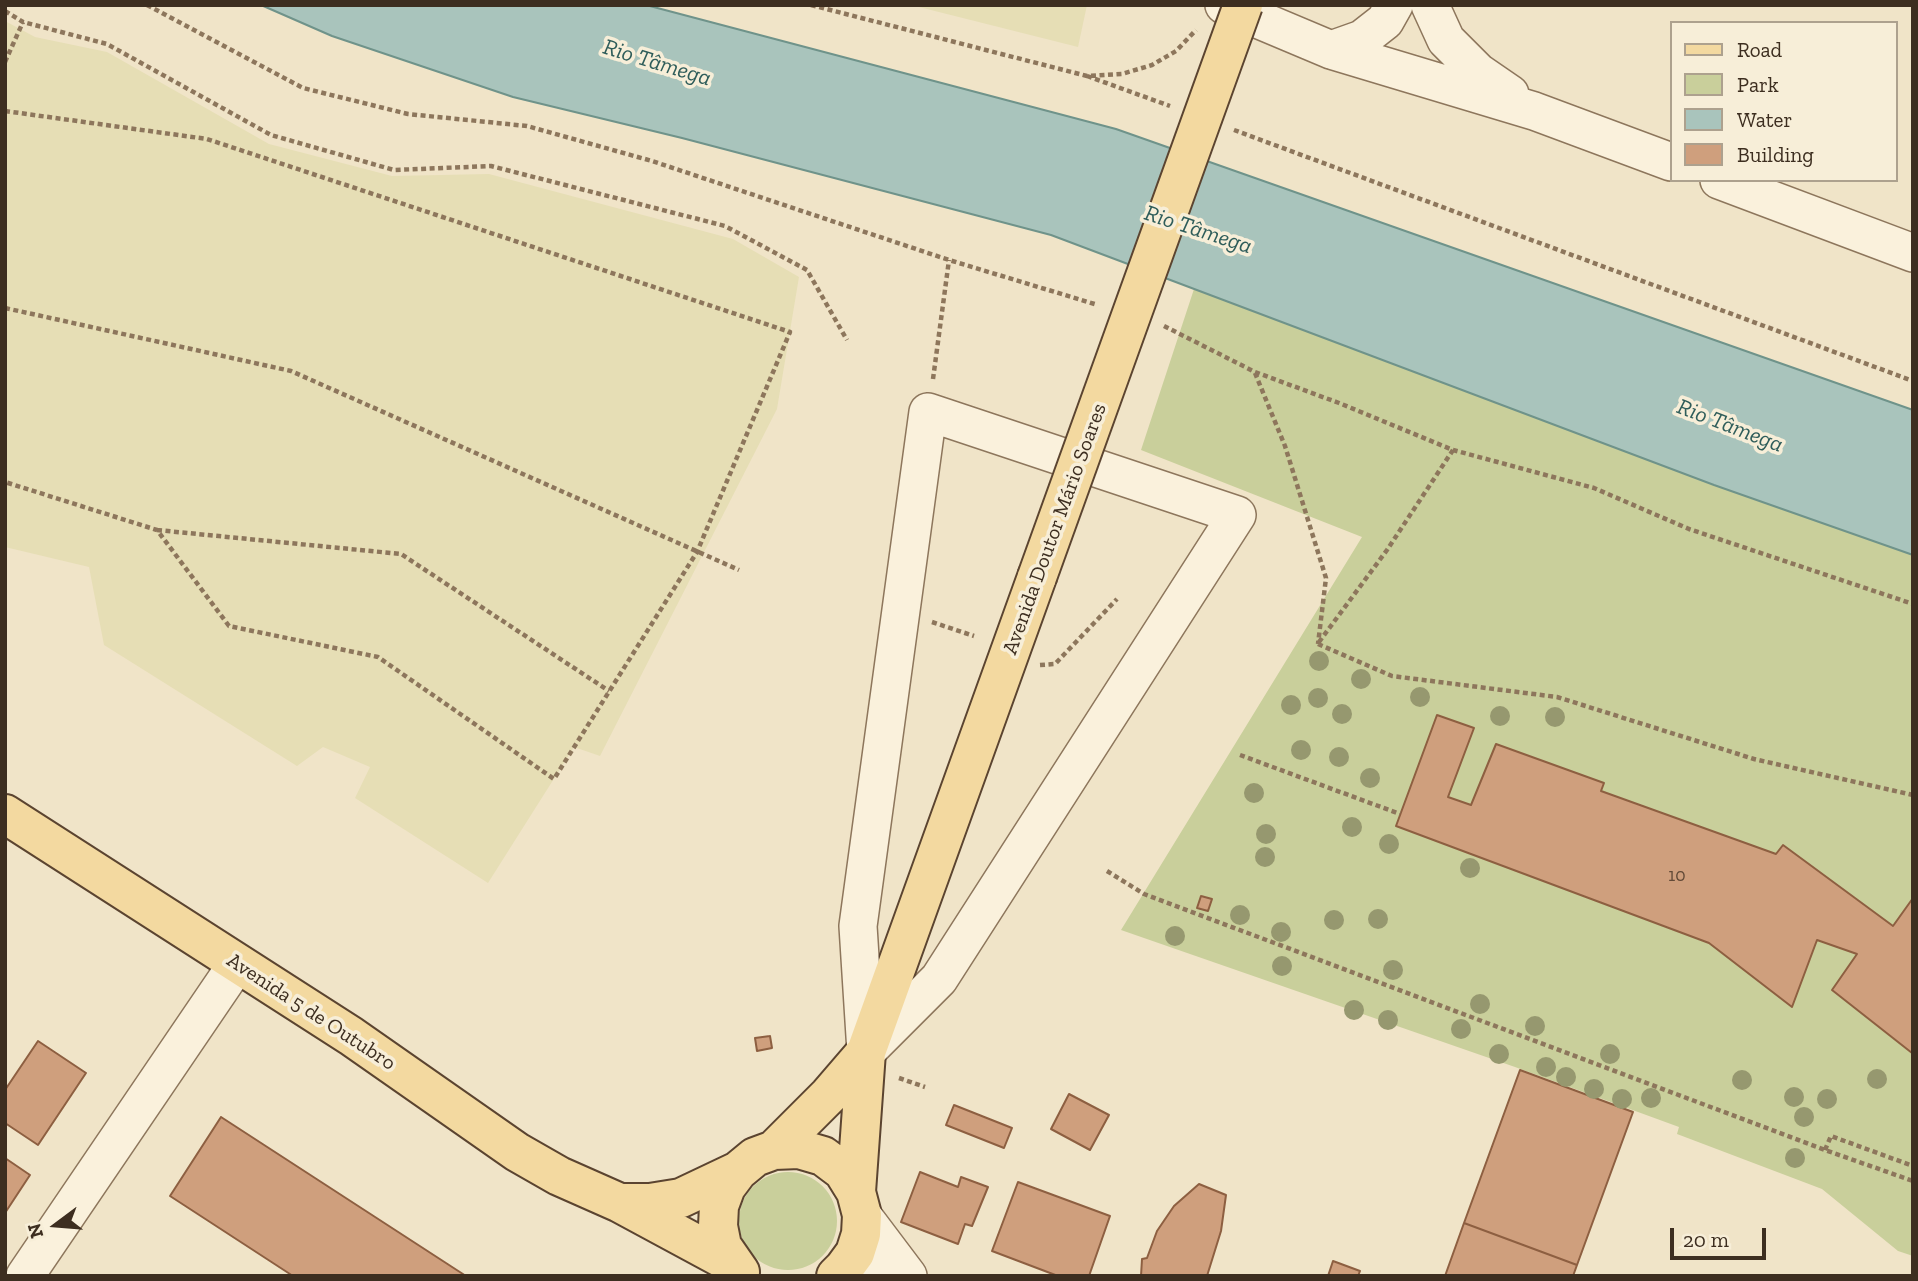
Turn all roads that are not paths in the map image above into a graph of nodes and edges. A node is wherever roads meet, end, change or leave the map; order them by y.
1 (1394, 5) edge
2 (1430, 5) edge
3 (1234, 7) edge
4 (1331, 50) junction
5 (1534, 111) junction
6 (1670, 162) edge
7 (1724, 182) edge
8 (1913, 253) edge
9 (5, 814) edge
10 (237, 964) junction
11 (866, 1052) junction
12 (774, 1150) junction
13 (738, 1171) junction
14 (620, 1203) junction
15 (859, 1203) junction
16 (738, 1270) edge
17 (852, 1273) edge
18 (25, 1276) edge
19 (908, 1276) edge

1 - 4 street
2 - 5 street
3 - 4 street
3 - 11 main road, Avenida Doutor Mário Soares, bridge
4 - 5 street
5 - 6 street
7 - 8 street
9 - 10 main road, Avenida 5 de Outubro
10 - 14 main road, Avenida 5 de Outubro
10 - 18 street
11 - 11 street
11 - 12 main road, Avenida Doutor Mário Soares
11 - 15 main road, Avenida Doutor Mário Soares
12 - 13 main road
12 - 15 main road
13 - 14 main road
13 - 16 main road
14 - 16 main road, Avenida 5 de Outubro
15 - 17 main road, Avenida Doutor Mário Soares
15 - 19 street

